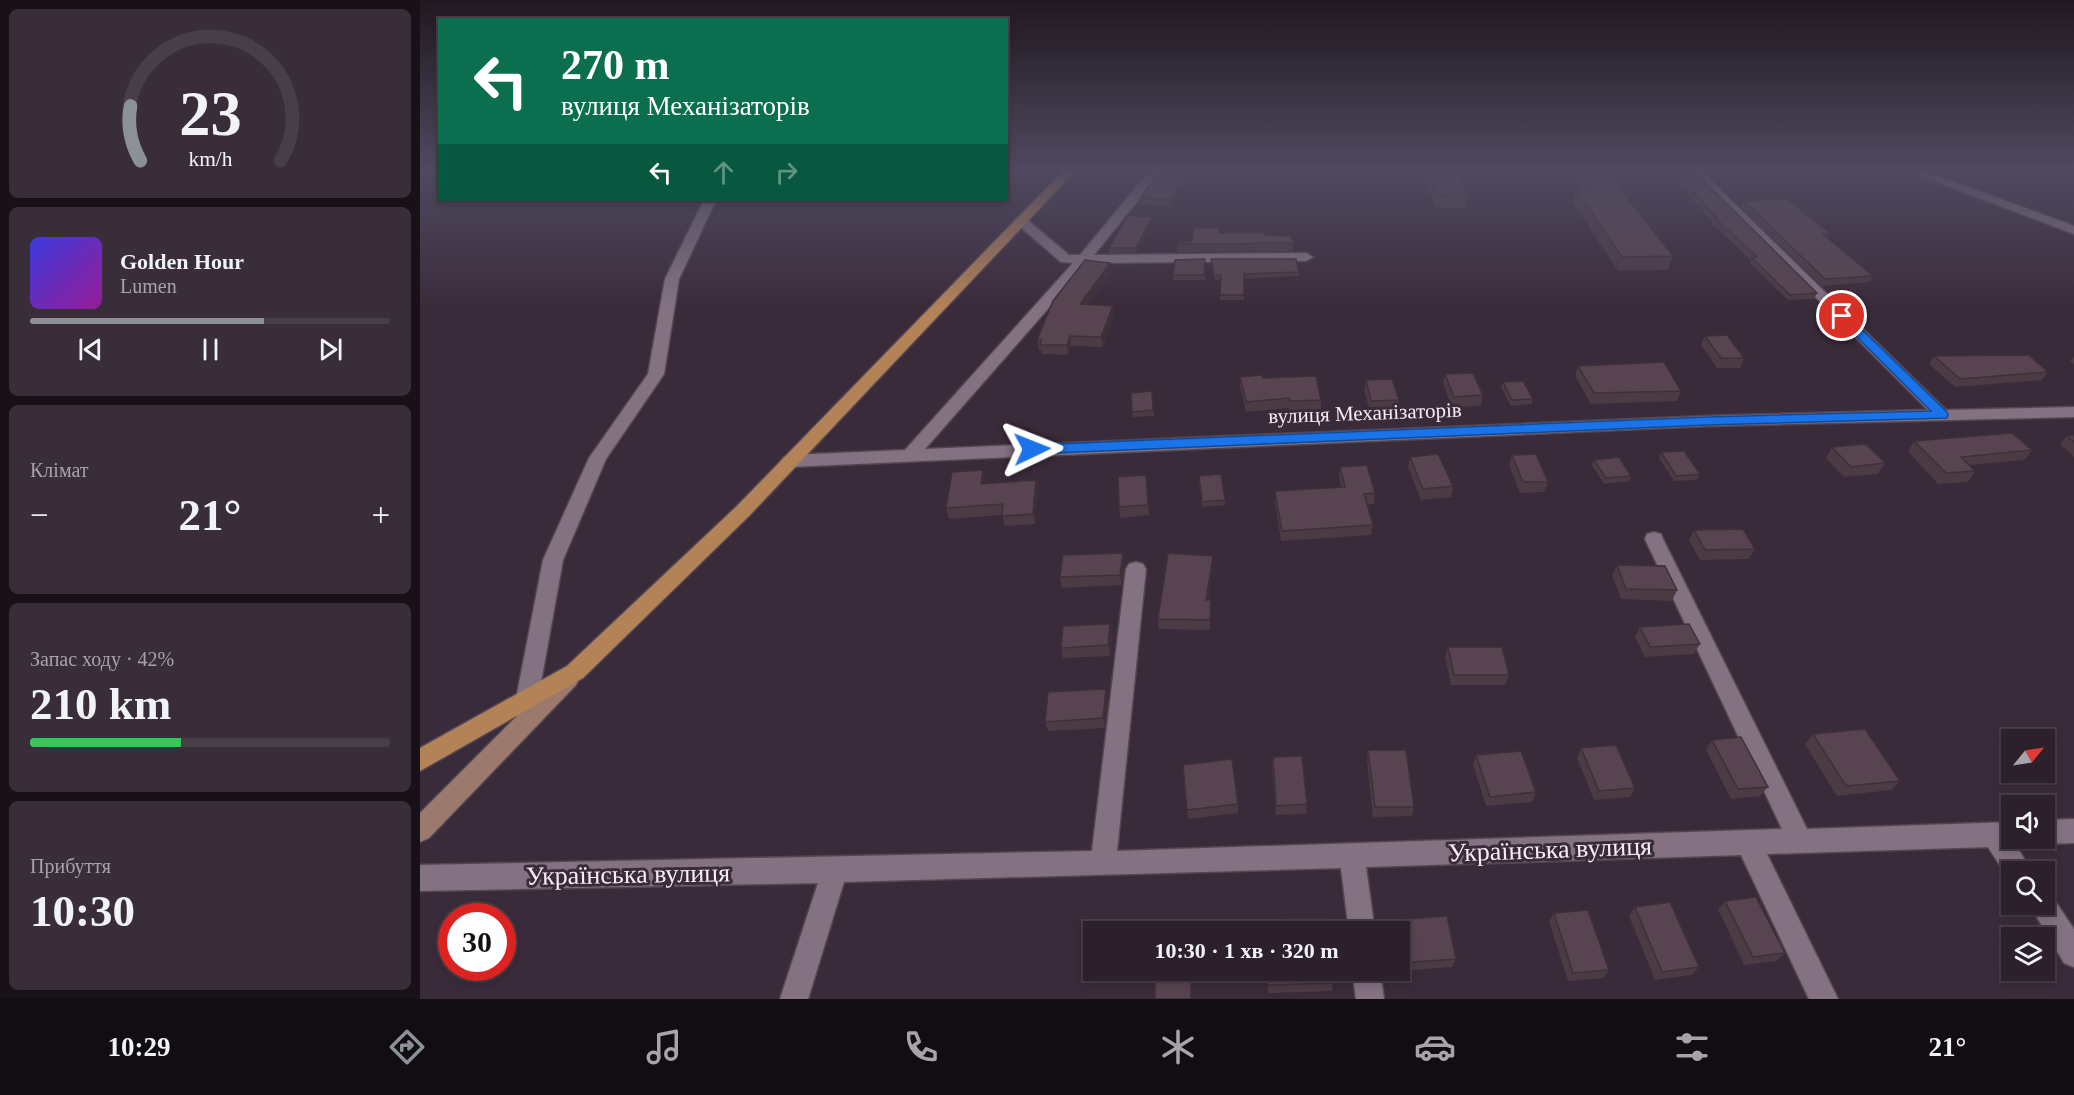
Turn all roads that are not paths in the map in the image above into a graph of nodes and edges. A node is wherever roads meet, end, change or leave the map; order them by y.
1 (703, 215) edge
2 (1027, 215) edge
3 (1120, 215) edge
4 (1739, 215) edge
5 (2032, 215) edge
6 (1021, 221) junction
7 (2074, 230) edge
8 (1306, 257) dead end
9 (1084, 259) junction
10 (2074, 412) edge
11 (1942, 415) junction
12 (910, 456) junction
13 (790, 461) junction
14 (1654, 538) dead end
15 (1136, 569) dead end
16 (575, 672) junction
17 (527, 699) junction
18 (420, 760) edge
19 (420, 830) edge
20 (2074, 831) edge
21 (2055, 832) edge
22 (2001, 834) edge
23 (1800, 841) junction
24 (1748, 843) junction
25 (1352, 855) junction
26 (1103, 863) junction
27 (835, 870) junction
28 (420, 878) edge
29 (2049, 915) edge
30 (1361, 921) edge
31 (2074, 953) edge
32 (1368, 981) edge
33 (794, 999) edge
34 (1370, 999) edge
35 (1824, 999) edge

1 - 17 street
2 - 6 main road
3 - 9 street
4 - 11 street
5 - 7 street
6 - 9 street
6 - 13 main road
8 - 9 street
9 - 12 street
10 - 11 street, вулиця Механізаторів
11 - 12 street, вулиця Механізаторів
12 - 13 street, вулиця Механізаторів
13 - 16 main road
14 - 23 street
15 - 26 street
16 - 17 main road
16 - 19 main road
17 - 18 main road
20 - 21 street
22 - 23 street, Українська вулиця
23 - 24 street, Українська вулиця
24 - 25 street, Українська вулиця
24 - 35 street
25 - 26 street, Українська вулиця
25 - 30 street
26 - 27 street, Українська вулиця
27 - 28 street, Українська вулиця
27 - 33 street
29 - 31 street
32 - 34 street

